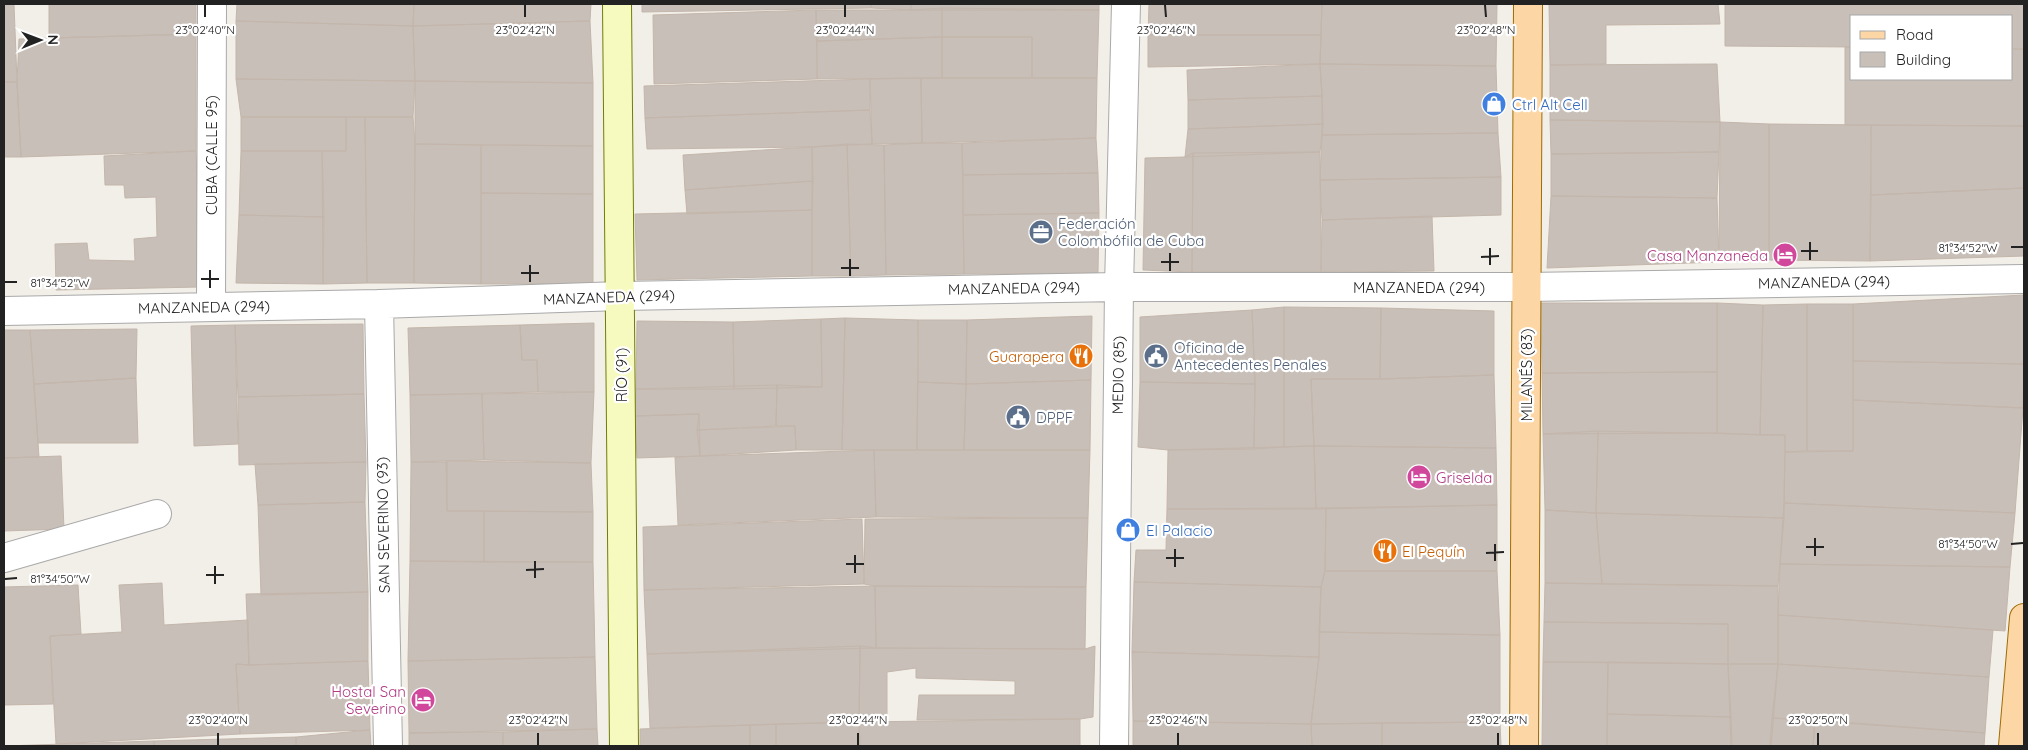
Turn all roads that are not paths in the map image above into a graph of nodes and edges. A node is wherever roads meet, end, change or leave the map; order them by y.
1 (212, 4) edge
2 (617, 4) edge
3 (1126, 4) edge
4 (1528, 4) edge
5 (2024, 279) edge
6 (1120, 286) junction
7 (1526, 287) junction
8 (621, 296) junction
9 (379, 304) junction
10 (211, 307) junction
11 (4, 310) edge
12 (157, 514) dead end
13 (4, 558) edge
14 (2024, 618) edge
15 (388, 746) edge
16 (624, 746) edge
17 (1114, 746) edge
18 (1524, 746) edge
19 (2013, 746) edge

1 - 10 street, CUBA (CALLE 95)
2 - 8 street, RÍO (91)
3 - 6 street, MEDIO (85)
4 - 7 main road, MILANÉS (83)
5 - 7 street, MANZANEDA (294)
6 - 7 street, MANZANEDA (294)
6 - 8 street, MANZANEDA (294)
6 - 17 street, MEDIO (85)
7 - 18 main road, MILANÉS (83)
8 - 9 street, MANZANEDA (294)
8 - 16 street, RÍO (91)
9 - 10 street, MANZANEDA (294)
9 - 15 street, SAN SEVERINO (93)
10 - 11 street, MANZANEDA (294)
12 - 13 street
14 - 19 main road

